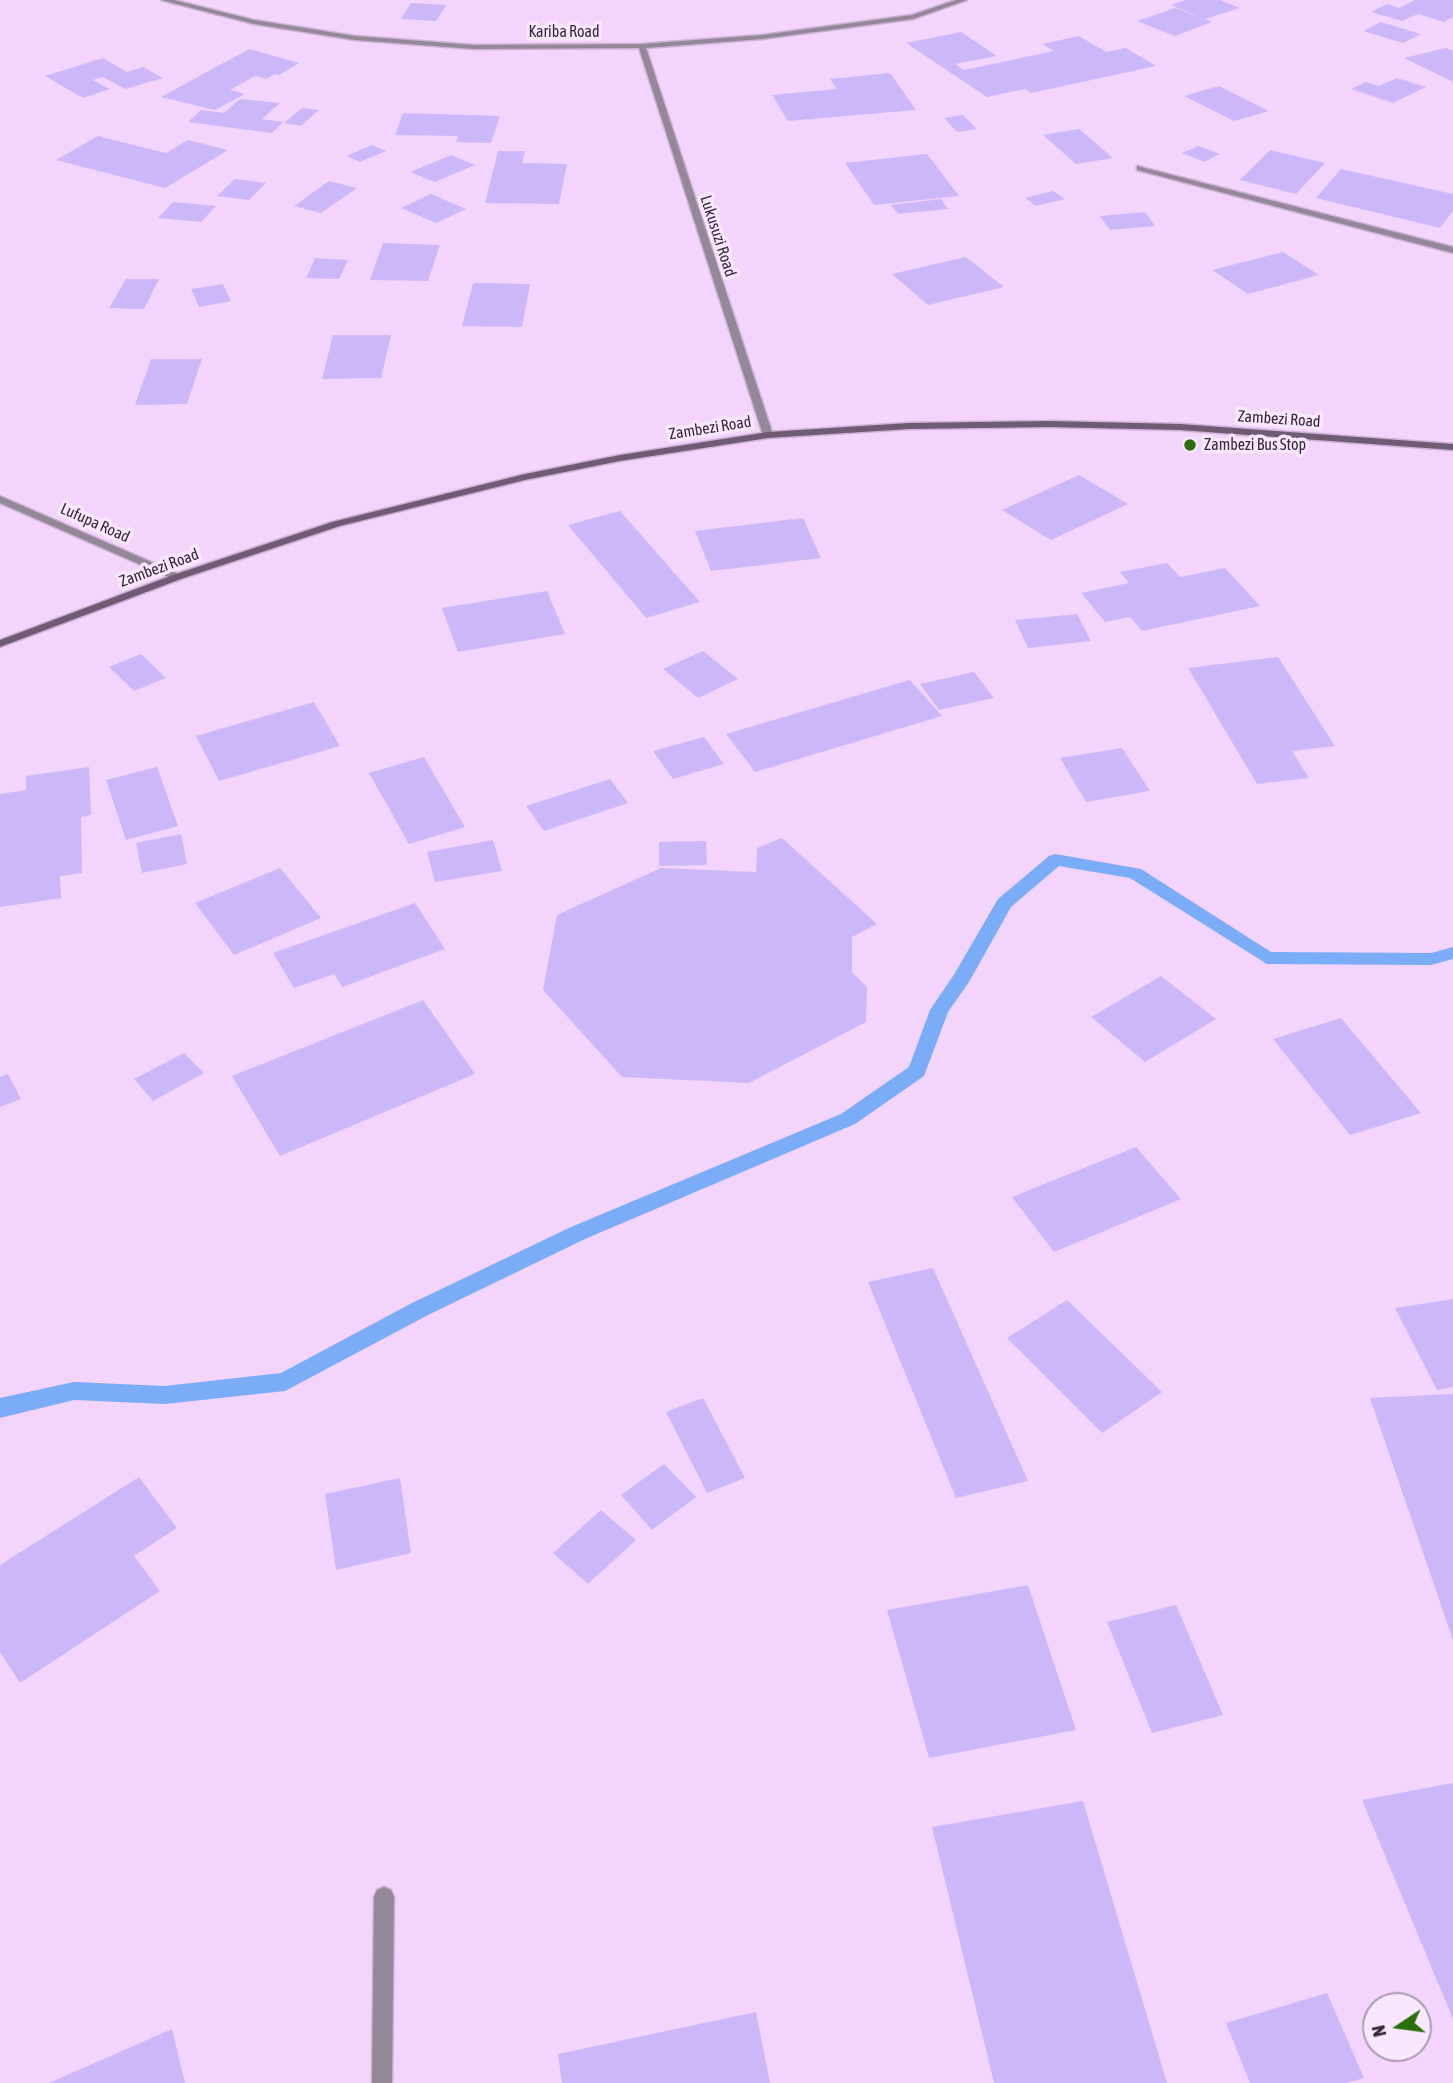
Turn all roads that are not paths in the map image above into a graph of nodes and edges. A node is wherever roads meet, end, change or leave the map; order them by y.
1 (165, 0) edge
2 (964, 0) edge
3 (642, 46) junction
4 (1140, 168) dead end
5 (1453, 250) edge
6 (768, 435) junction
7 (1453, 447) edge
8 (0, 499) edge
9 (177, 577) junction
10 (0, 644) edge
11 (384, 1897) dead end
12 (382, 2083) edge

1 - 3 street, Kariba Road
2 - 3 street, Kariba Road
3 - 6 street, Lukusuzi Road
4 - 5 street
6 - 7 main road, Zambezi Road
6 - 9 main road, Zambezi Road
8 - 9 street, Lufupa Road
9 - 10 main road, Zambezi Road
11 - 12 street

